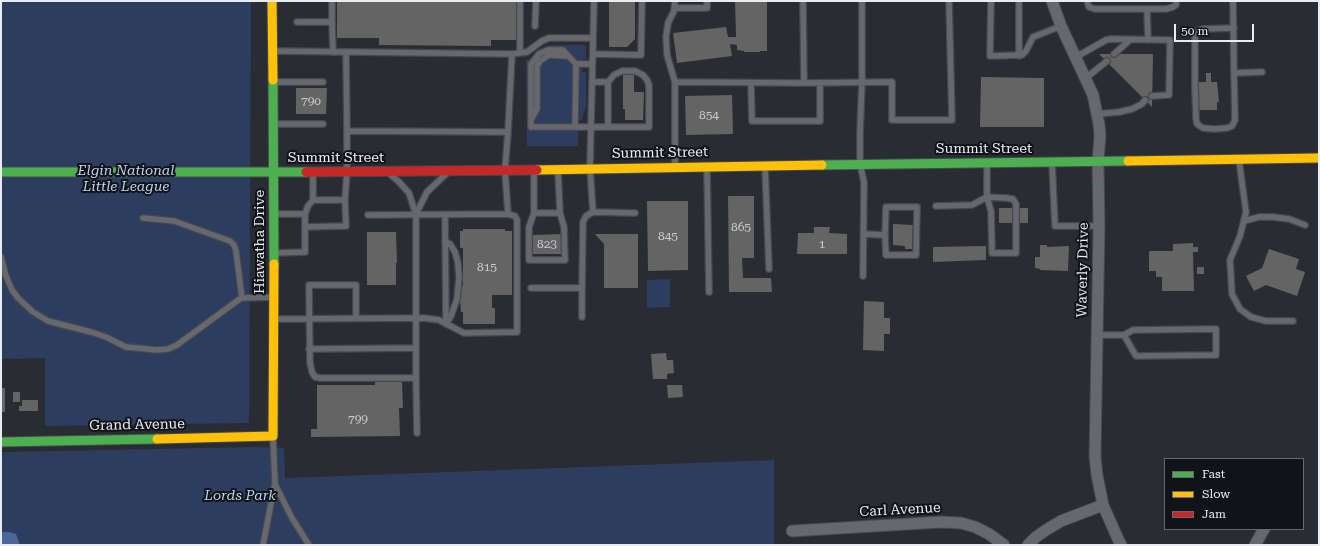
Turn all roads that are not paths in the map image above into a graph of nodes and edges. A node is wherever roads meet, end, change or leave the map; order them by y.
1 (272, 1) edge
2 (332, 1) edge
3 (520, 1) edge
4 (536, 1) edge
5 (594, 1) edge
6 (642, 1) edge
7 (675, 1) edge
8 (707, 1) edge
9 (803, 1) edge
10 (862, 1) edge
11 (949, 1) edge
12 (990, 1) edge
13 (1019, 1) edge
14 (1052, 1) edge
15 (1087, 1) edge
16 (1176, 1) edge
17 (1234, 1) edge
18 (675, 8) junction
19 (1148, 9) junction
20 (297, 22) dead end
21 (332, 22) junction
22 (535, 26) dead end
23 (1061, 26) junction
24 (1234, 28) junction
25 (593, 38) junction
26 (1130, 40) junction
27 (1148, 40) junction
28 (272, 52) junction
29 (333, 52) junction
30 (346, 52) junction
31 (520, 53) junction
32 (512, 54) junction
33 (593, 54) junction
34 (1114, 54) dead end
35 (1020, 56) junction
36 (1076, 57) junction
37 (1107, 61) dead end
38 (576, 64) junction
39 (592, 64) junction
40 (1262, 72) dead end
41 (1234, 73) junction
42 (1086, 78) junction
43 (272, 82) junction
44 (323, 82) dead end
45 (592, 82) junction
46 (608, 82) junction
47 (675, 82) junction
48 (862, 82) junction
49 (804, 83) junction
50 (820, 83) junction
51 (751, 84) junction
52 (1152, 96) dead end
53 (1145, 100) dead end
54 (1098, 114) junction
55 (273, 124) junction
56 (323, 124) dead end
57 (575, 127) junction
58 (592, 127) junction
59 (608, 127) junction
60 (347, 131) junction
61 (508, 132) junction
62 (1319, 158) edge
63 (1239, 159) junction
64 (1098, 161) junction
65 (987, 162) junction
66 (1052, 162) junction
67 (860, 164) junction
68 (707, 166) junction
69 (765, 166) junction
70 (675, 167) junction
71 (590, 168) junction
72 (558, 169) junction
73 (505, 170) junction
74 (534, 170) junction
75 (347, 171) junction
76 (450, 171) junction
77 (1, 172) edge
78 (274, 172) junction
79 (313, 172) junction
80 (386, 172) junction
81 (987, 197) junction
82 (313, 200) junction
83 (345, 200) junction
84 (936, 206) dead end
85 (593, 212) junction
86 (534, 213) junction
87 (560, 213) junction
88 (635, 213) dead end
89 (273, 214) junction
90 (305, 214) junction
91 (445, 214) junction
92 (508, 214) junction
93 (368, 215) dead end
94 (416, 215) junction
95 (143, 218) dead end
96 (1244, 220) junction
97 (1305, 225) dead end
98 (1099, 226) junction
99 (305, 227) junction
100 (864, 234) junction
101 (885, 235) junction
102 (445, 241) junction
103 (274, 253) junction
104 (1, 257) edge
105 (769, 269) dead end
106 (863, 276) dead end
107 (531, 288) dead end
108 (582, 288) junction
109 (710, 292) dead end
110 (274, 297) junction
111 (242, 298) junction
112 (582, 316) dead end
113 (308, 318) junction
114 (356, 318) junction
115 (416, 318) junction
116 (274, 319) junction
117 (1293, 321) dead end
118 (446, 324) junction
119 (1097, 335) junction
120 (1124, 335) junction
121 (416, 348) junction
122 (309, 349) junction
123 (416, 378) junction
124 (417, 433) dead end
125 (273, 436) junction
126 (1, 442) edge
127 (274, 483) junction
128 (1103, 505) junction
129 (1263, 530) edge
130 (792, 531) dead end
131 (263, 545) edge
132 (309, 545) edge
133 (1004, 545) edge
134 (1028, 545) edge
135 (1121, 545) edge
136 (1255, 545) edge

1 - 28 main road, Hiawatha Drive
2 - 21 lane
3 - 31 lane
4 - 22 lane
5 - 25 lane
6 - 33 lane
7 - 18 lane
8 - 18 lane
9 - 49 lane
10 - 48 lane
11 - 48 lane
12 - 35 lane
13 - 35 lane
14 - 23 street, Waverly Drive
15 - 19 lane
16 - 19 lane
17 - 24 lane
18 - 47 lane
19 - 27 lane
20 - 21 lane
21 - 29 lane
23 - 35 lane
23 - 36 street, Waverly Drive
24 - 41 lane
24 - 41 lane
25 - 31 lane
25 - 33 lane
26 - 27 lane
26 - 34 lane
26 - 36 lane
27 - 52 lane
28 - 29 lane
28 - 43 main road, Hiawatha Drive
29 - 30 lane
30 - 32 lane
30 - 60 lane
31 - 32 lane
32 - 61 lane
33 - 39 lane
36 - 42 street, Waverly Drive
37 - 42 lane
38 - 39 lane
38 - 57 lane
38 - 57 lane
39 - 45 lane
40 - 41 lane
42 - 54 street, Waverly Drive
43 - 44 lane
43 - 55 main road, Hiawatha Drive
45 - 46 lane
45 - 58 lane
46 - 59 lane
46 - 59 lane
47 - 51 lane
47 - 70 lane
48 - 50 lane
48 - 67 lane
49 - 50 lane
49 - 51 lane
50 - 51 lane
53 - 54 lane
54 - 64 street, Waverly Drive
55 - 56 lane
55 - 78 main road, Hiawatha Drive
57 - 58 lane
58 - 59 lane
58 - 71 lane
60 - 61 lane
60 - 75 lane
61 - 73 lane
62 - 63 main road, Summit Street
63 - 64 main road, Summit Street
63 - 96 lane
64 - 66 main road, Summit Street
64 - 98 street, Waverly Drive
65 - 66 main road, Summit Street
65 - 67 main road, Summit Street
65 - 81 lane
66 - 98 lane
67 - 69 main road, Summit Street
67 - 100 lane
68 - 69 main road, Summit Street
68 - 70 main road, Summit Street
68 - 109 lane
69 - 105 lane
70 - 71 main road, Summit Street
71 - 72 main road, Summit Street
71 - 85 lane
72 - 74 main road, Summit Street
72 - 87 lane
73 - 74 main road, Summit Street
73 - 76 main road, Summit Street
73 - 92 lane
74 - 86 lane
75 - 79 main road, Summit Street
75 - 80 main road, Summit Street
75 - 83 lane
76 - 80 main road, Summit Street
76 - 94 lane
77 - 78 main road, Summit Street
78 - 79 main road, Summit Street
78 - 89 main road, Hiawatha Drive
79 - 82 lane
80 - 94 lane
81 - 81 lane
81 - 84 lane
82 - 83 lane
82 - 90 lane
83 - 99 lane
85 - 88 lane
85 - 108 lane
86 - 87 lane
86 - 87 lane
89 - 90 lane
89 - 103 main road, Hiawatha Drive
90 - 99 lane
91 - 92 lane
91 - 94 lane
91 - 102 lane
92 - 118 lane
93 - 94 lane
94 - 115 lane
95 - 111 lane
96 - 97 lane
96 - 117 lane
98 - 119 street, Waverly Drive
99 - 103 lane
100 - 101 lane
100 - 106 lane
101 - 101 lane
102 - 118 lane
102 - 118 lane
103 - 110 main road, Hiawatha Drive
104 - 111 lane
107 - 108 lane
108 - 112 lane
110 - 111 lane
110 - 116 main road, Hiawatha Drive
113 - 114 lane
113 - 114 lane
113 - 116 lane
113 - 122 lane
114 - 115 lane
115 - 118 lane
115 - 121 lane
116 - 125 main road, Hiawatha Drive
119 - 120 lane
119 - 128 street, Waverly Drive
120 - 120 lane
121 - 122 lane
121 - 123 lane
122 - 123 lane
123 - 124 lane
125 - 126 main road, Grand Avenue
125 - 127 lane, Hiawatha Drive
127 - 131 lane, Hiawatha Drive
127 - 132 lane, Hiawatha Drive
128 - 134 street
128 - 135 street, Waverly Drive
129 - 136 street
130 - 133 street, Carl Avenue

